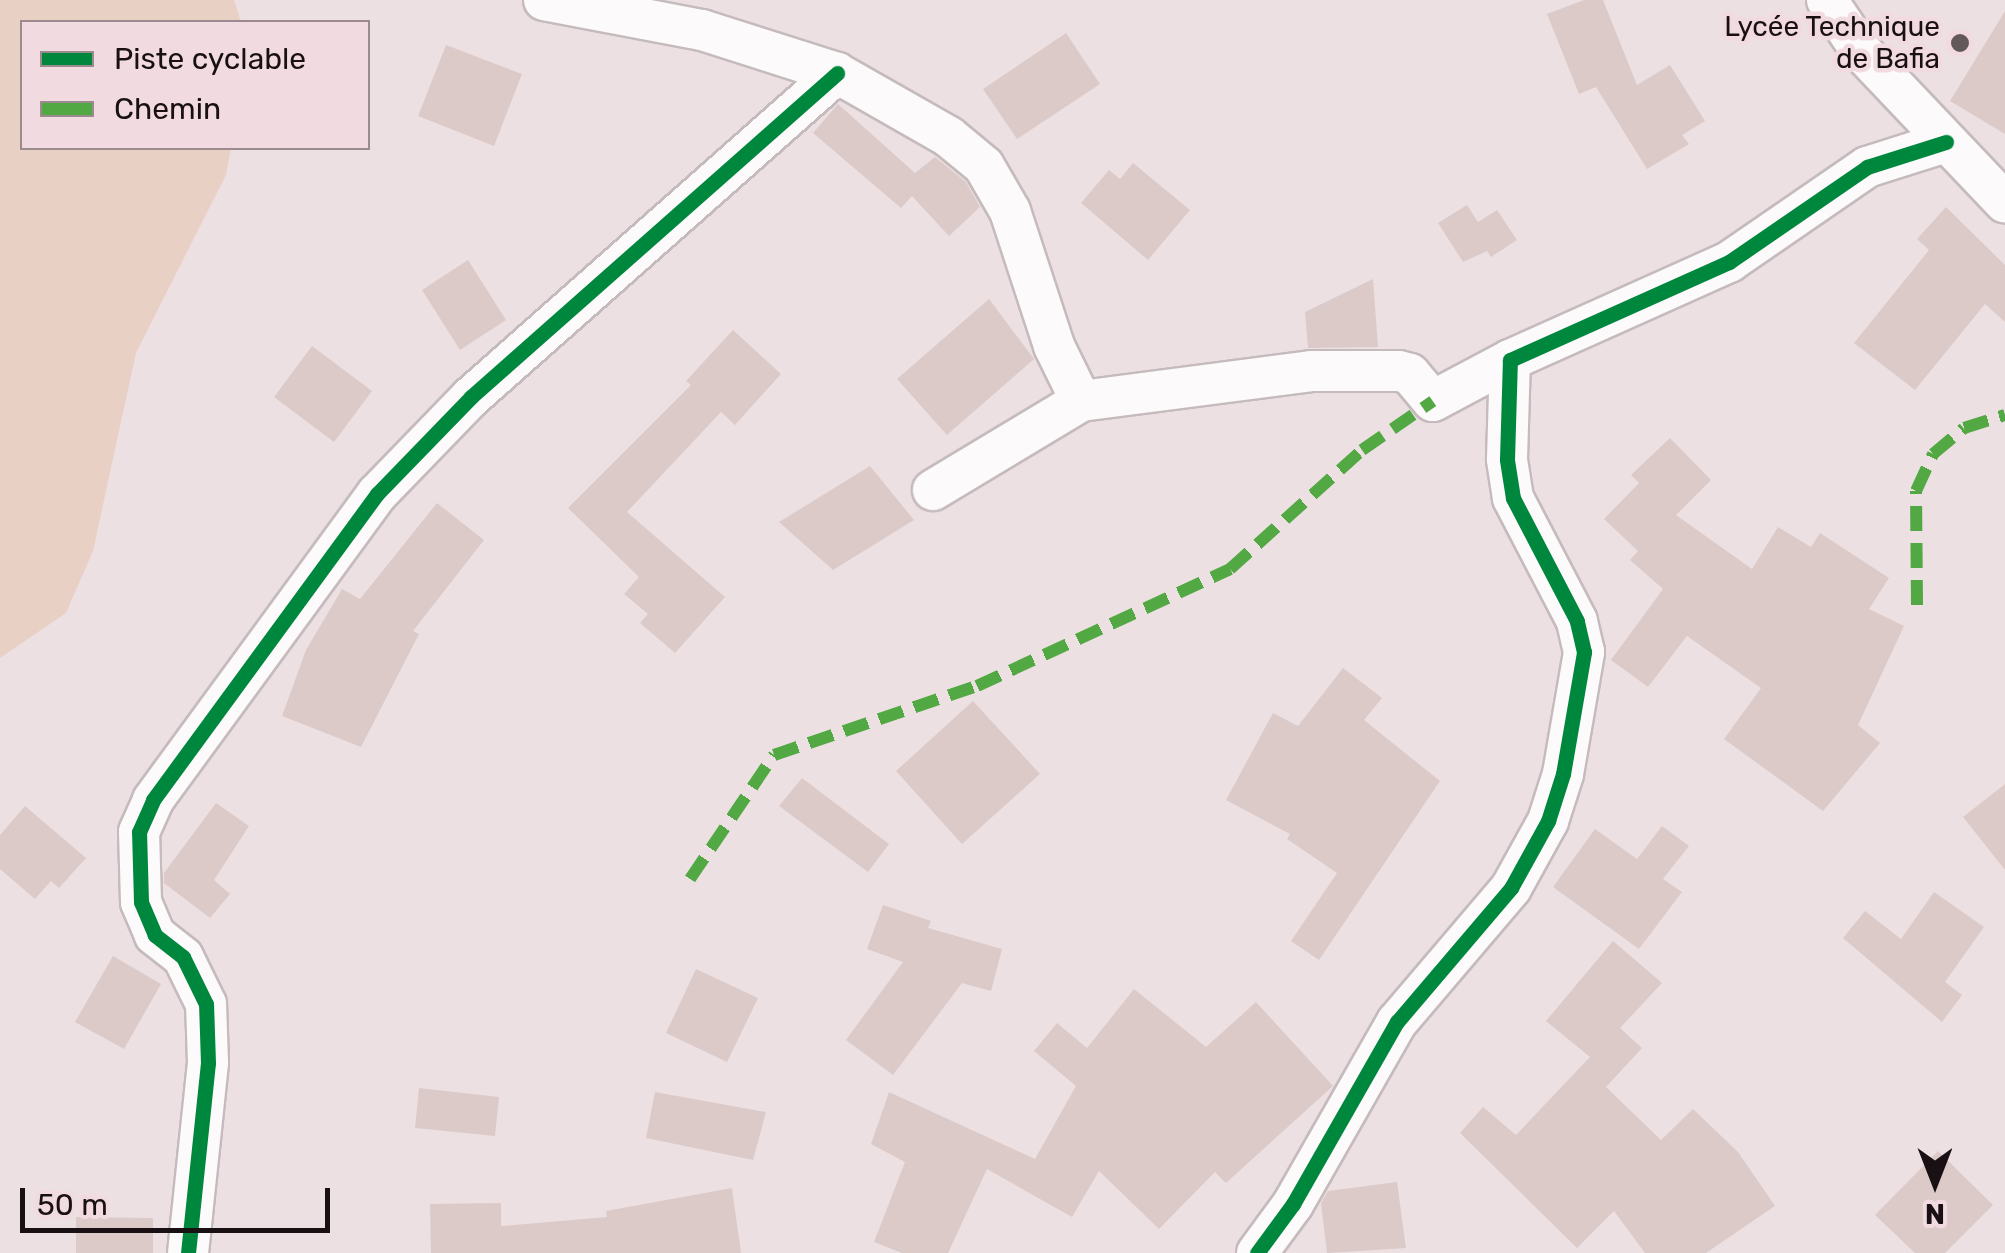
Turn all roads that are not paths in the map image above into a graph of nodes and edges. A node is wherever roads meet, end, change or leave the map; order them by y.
1 (544, 0) edge
2 (1826, 0) edge
3 (837, 73) junction
4 (1946, 142) junction
5 (2005, 204) edge
6 (1510, 360) junction
7 (1081, 401) junction
8 (933, 490) dead end
9 (188, 1253) edge
10 (1257, 1253) edge

1 - 3 street
2 - 4 street
3 - 7 street
3 - 9 street
4 - 5 street
4 - 6 street
6 - 7 street
6 - 10 street
7 - 8 street

